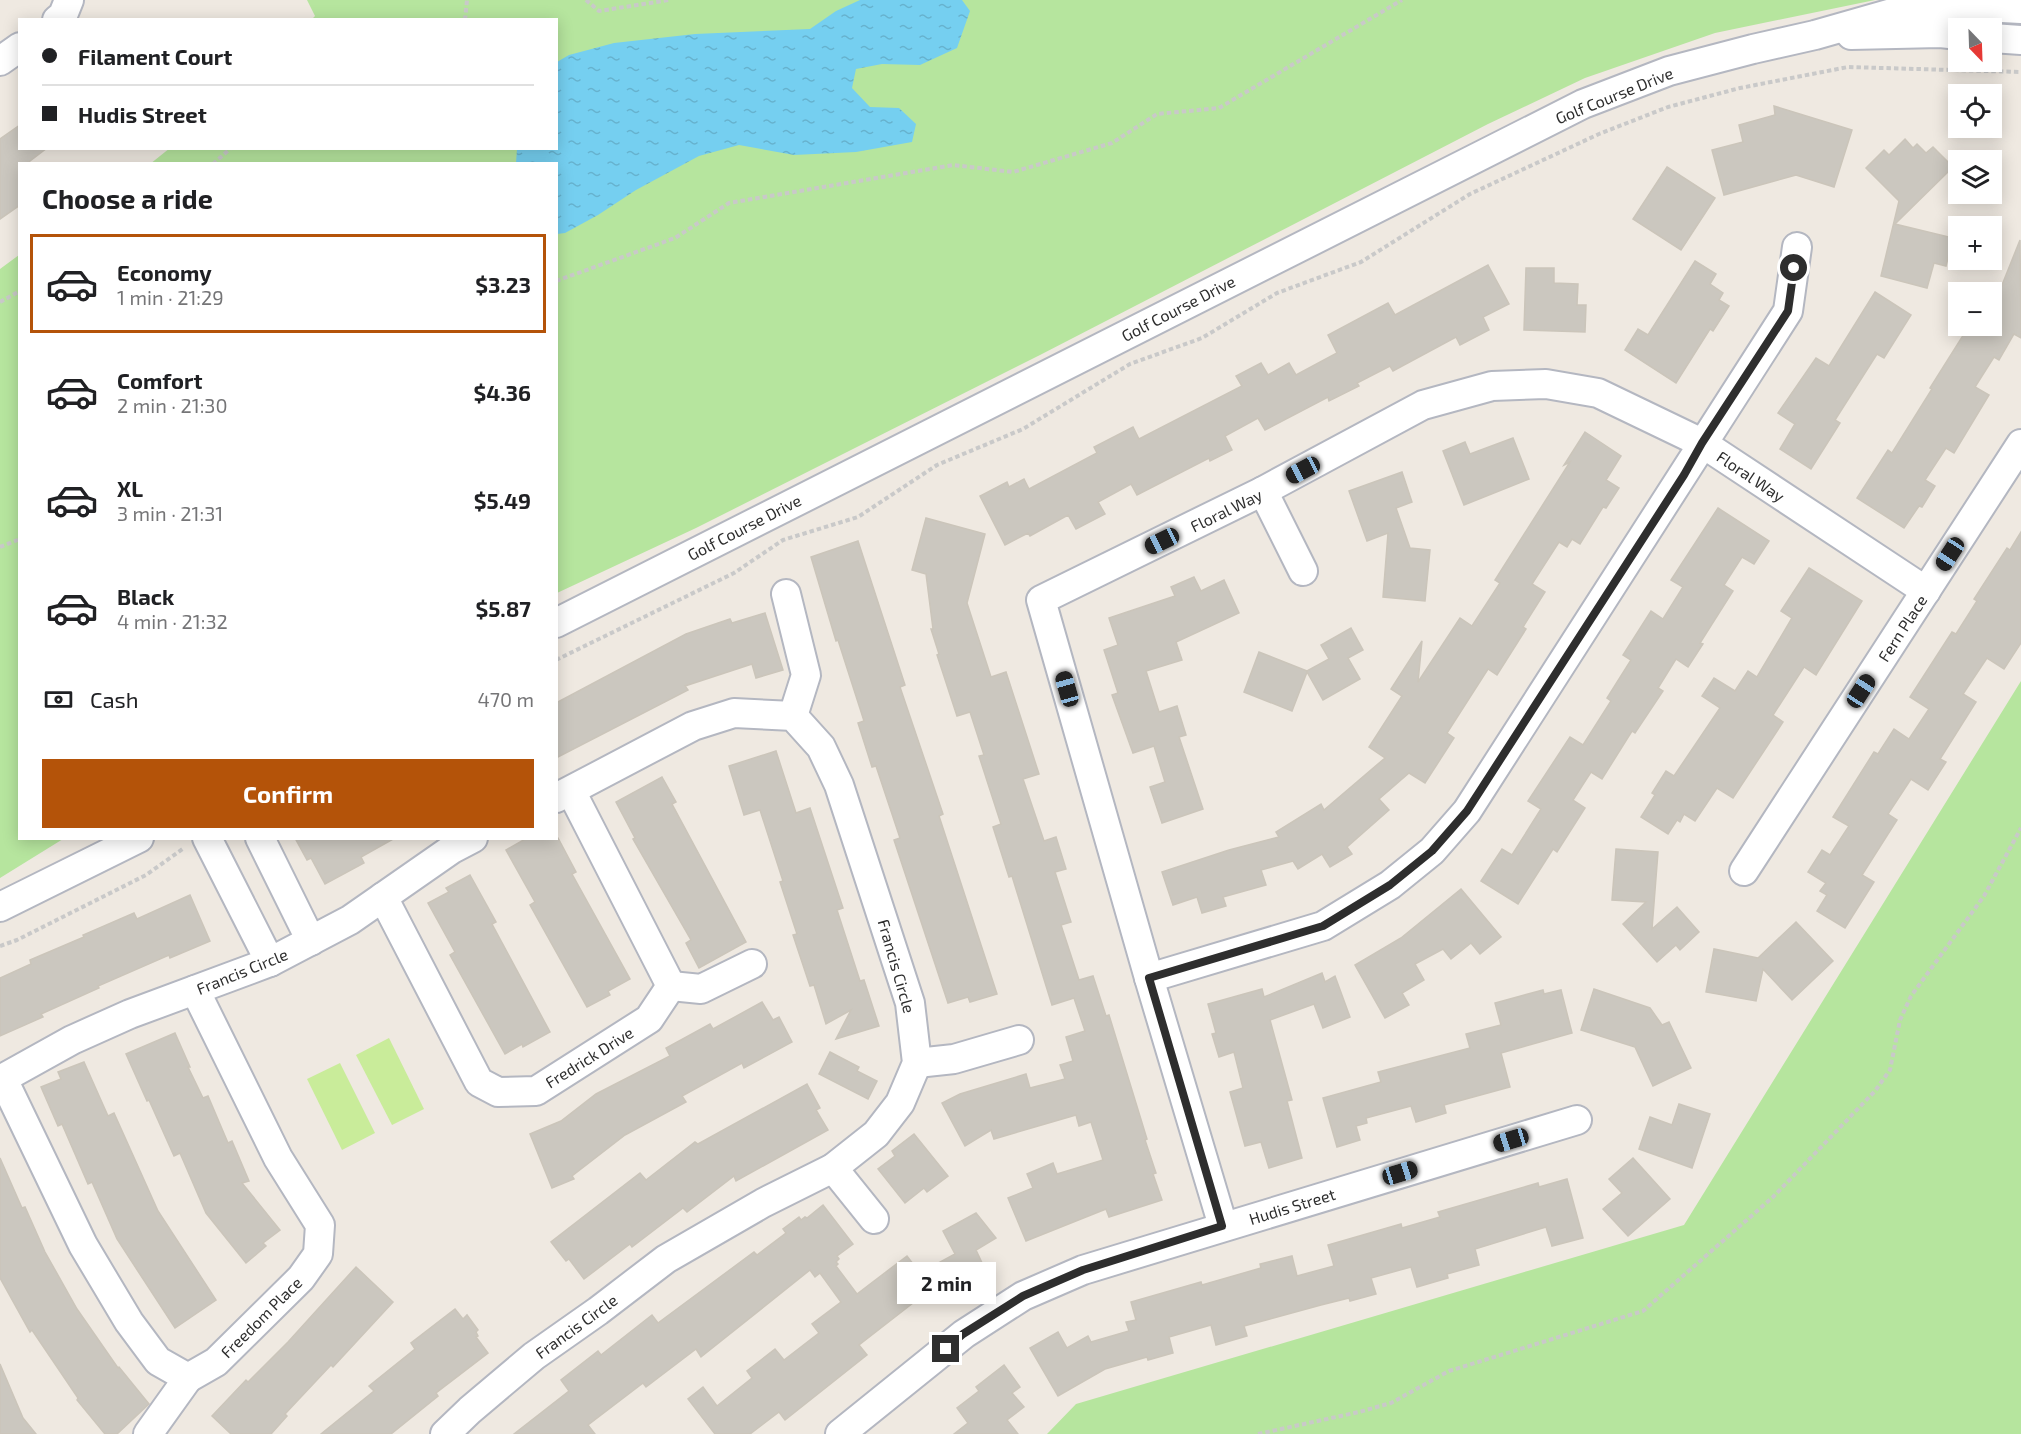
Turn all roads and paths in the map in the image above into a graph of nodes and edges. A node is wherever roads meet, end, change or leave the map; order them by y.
1 (69, 0) edge
2 (467, 0) edge
3 (585, 0) edge
4 (669, 0) edge
5 (1402, 0) edge
6 (2021, 9) edge
7 (59, 18) edge
8 (465, 18) edge
9 (1948, 34) edge
10 (1815, 35) junction
11 (2002, 39) edge
12 (2021, 40) edge
13 (18, 48) edge
14 (0, 61) edge
15 (2021, 72) edge
16 (229, 150) edge
17 (215, 162) edge
18 (1797, 247) dead end
19 (558, 280) edge
20 (18, 292) edge
21 (0, 302) edge
22 (1702, 443) junction
23 (2021, 444) edge
24 (1263, 491) junction
25 (18, 540) edge
26 (0, 547) edge
27 (1303, 572) dead end
28 (1926, 591) junction
29 (786, 594) dead end
30 (558, 622) edge
31 (558, 659) edge
32 (793, 716) junction
33 (564, 794) edge
34 (2021, 828) edge
35 (135, 840) edge
36 (261, 840) edge
37 (469, 840) edge
38 (197, 843) edge
39 (1744, 871) dead end
40 (383, 897) junction
41 (0, 907) edge
42 (311, 940) junction
43 (0, 946) edge
44 (270, 962) junction
45 (752, 964) dead end
46 (1149, 978) junction
47 (671, 986) junction
48 (195, 990) junction
49 (1019, 1040) dead end
50 (917, 1063) junction
51 (1, 1080) edge
52 (1577, 1120) dead end
53 (833, 1168) junction
54 (874, 1219) dead end
55 (1222, 1226) junction
56 (188, 1378) junction
57 (148, 1434) edge
58 (445, 1434) edge
59 (840, 1434) edge
60 (1258, 1434) edge

1 - 7 street
2 - 8 path
3 - 4 path
5 - 19 path
6 - 10 street, Golf Course Drive
9 - 10 street, Golf Course Drive
10 - 30 street, Golf Course Drive
11 - 12 street
13 - 14 street
15 - 31 path
16 - 17 path
18 - 22 street
20 - 21 path
22 - 24 street, Floral Way
22 - 28 street, Floral Way
22 - 46 street
23 - 28 street, Fern Place
24 - 27 street
24 - 46 street, Floral Way
25 - 26 path
28 - 39 street, Fern Place
29 - 32 street
32 - 33 street
32 - 50 street, Francis Circle
33 - 47 street
34 - 60 path
35 - 41 street
36 - 42 street
37 - 40 street, Francis Circle
38 - 43 path
38 - 44 street
40 - 42 street, Francis Circle
40 - 47 street, Fredrick Drive
42 - 44 street, Francis Circle
44 - 48 street, Francis Circle
45 - 47 street
46 - 55 street, Floral Way
48 - 51 street, Francis Circle
48 - 56 street, Freedom Place
49 - 50 street
50 - 53 street, Francis Circle
51 - 56 street
52 - 55 street, Hudis Street
53 - 54 street
53 - 58 street, Francis Circle
55 - 59 street, Hudis Street
56 - 57 street

